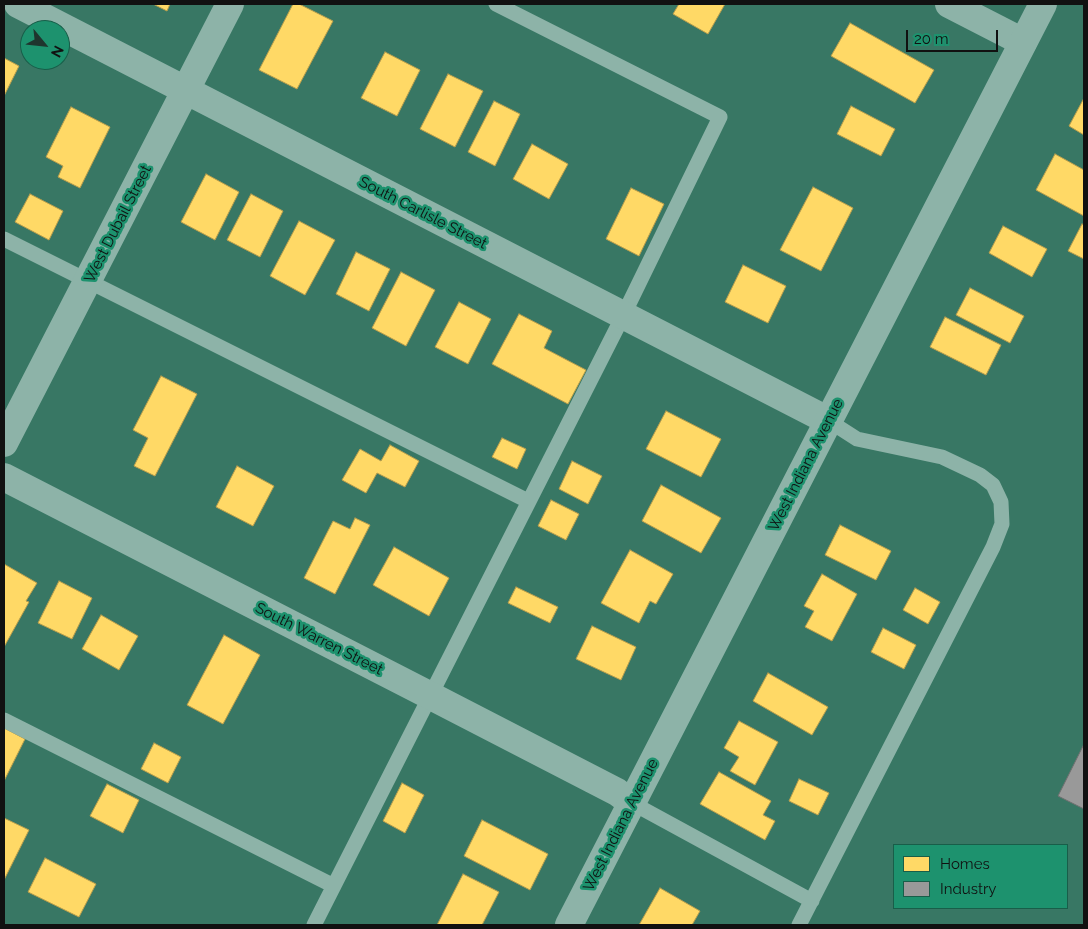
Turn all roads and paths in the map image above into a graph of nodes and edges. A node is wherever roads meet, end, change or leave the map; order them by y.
1 (18, 4) edge
2 (230, 4) edge
3 (496, 4) edge
4 (949, 4) edge
5 (1043, 4) edge
6 (1023, 42) junction
7 (187, 90) junction
8 (4, 239) edge
9 (89, 281) junction
10 (623, 316) junction
11 (829, 422) junction
12 (4, 443) edge
13 (4, 477) edge
14 (528, 501) junction
15 (429, 695) junction
16 (4, 720) edge
17 (632, 803) junction
18 (334, 886) junction
19 (812, 901) junction
20 (314, 925) edge
21 (569, 925) edge
22 (799, 925) edge

1 - 7 street, South Carlisle Street
2 - 7 street, West Dubail Street
3 - 10 lane
4 - 6 street
5 - 6 street, West Indiana Avenue
6 - 11 street, West Indiana Avenue
7 - 9 street, West Dubail Street
7 - 10 street, South Carlisle Street
8 - 9 lane
9 - 12 street, West Dubail Street
9 - 14 lane
10 - 11 street, South Carlisle Street
10 - 14 lane
11 - 17 street, West Indiana Avenue
11 - 19 lane
13 - 15 street, South Warren Street
14 - 15 lane
15 - 17 street, South Warren Street
15 - 18 lane
16 - 18 lane
17 - 19 lane
17 - 21 street, West Indiana Avenue
18 - 20 lane
19 - 22 lane

